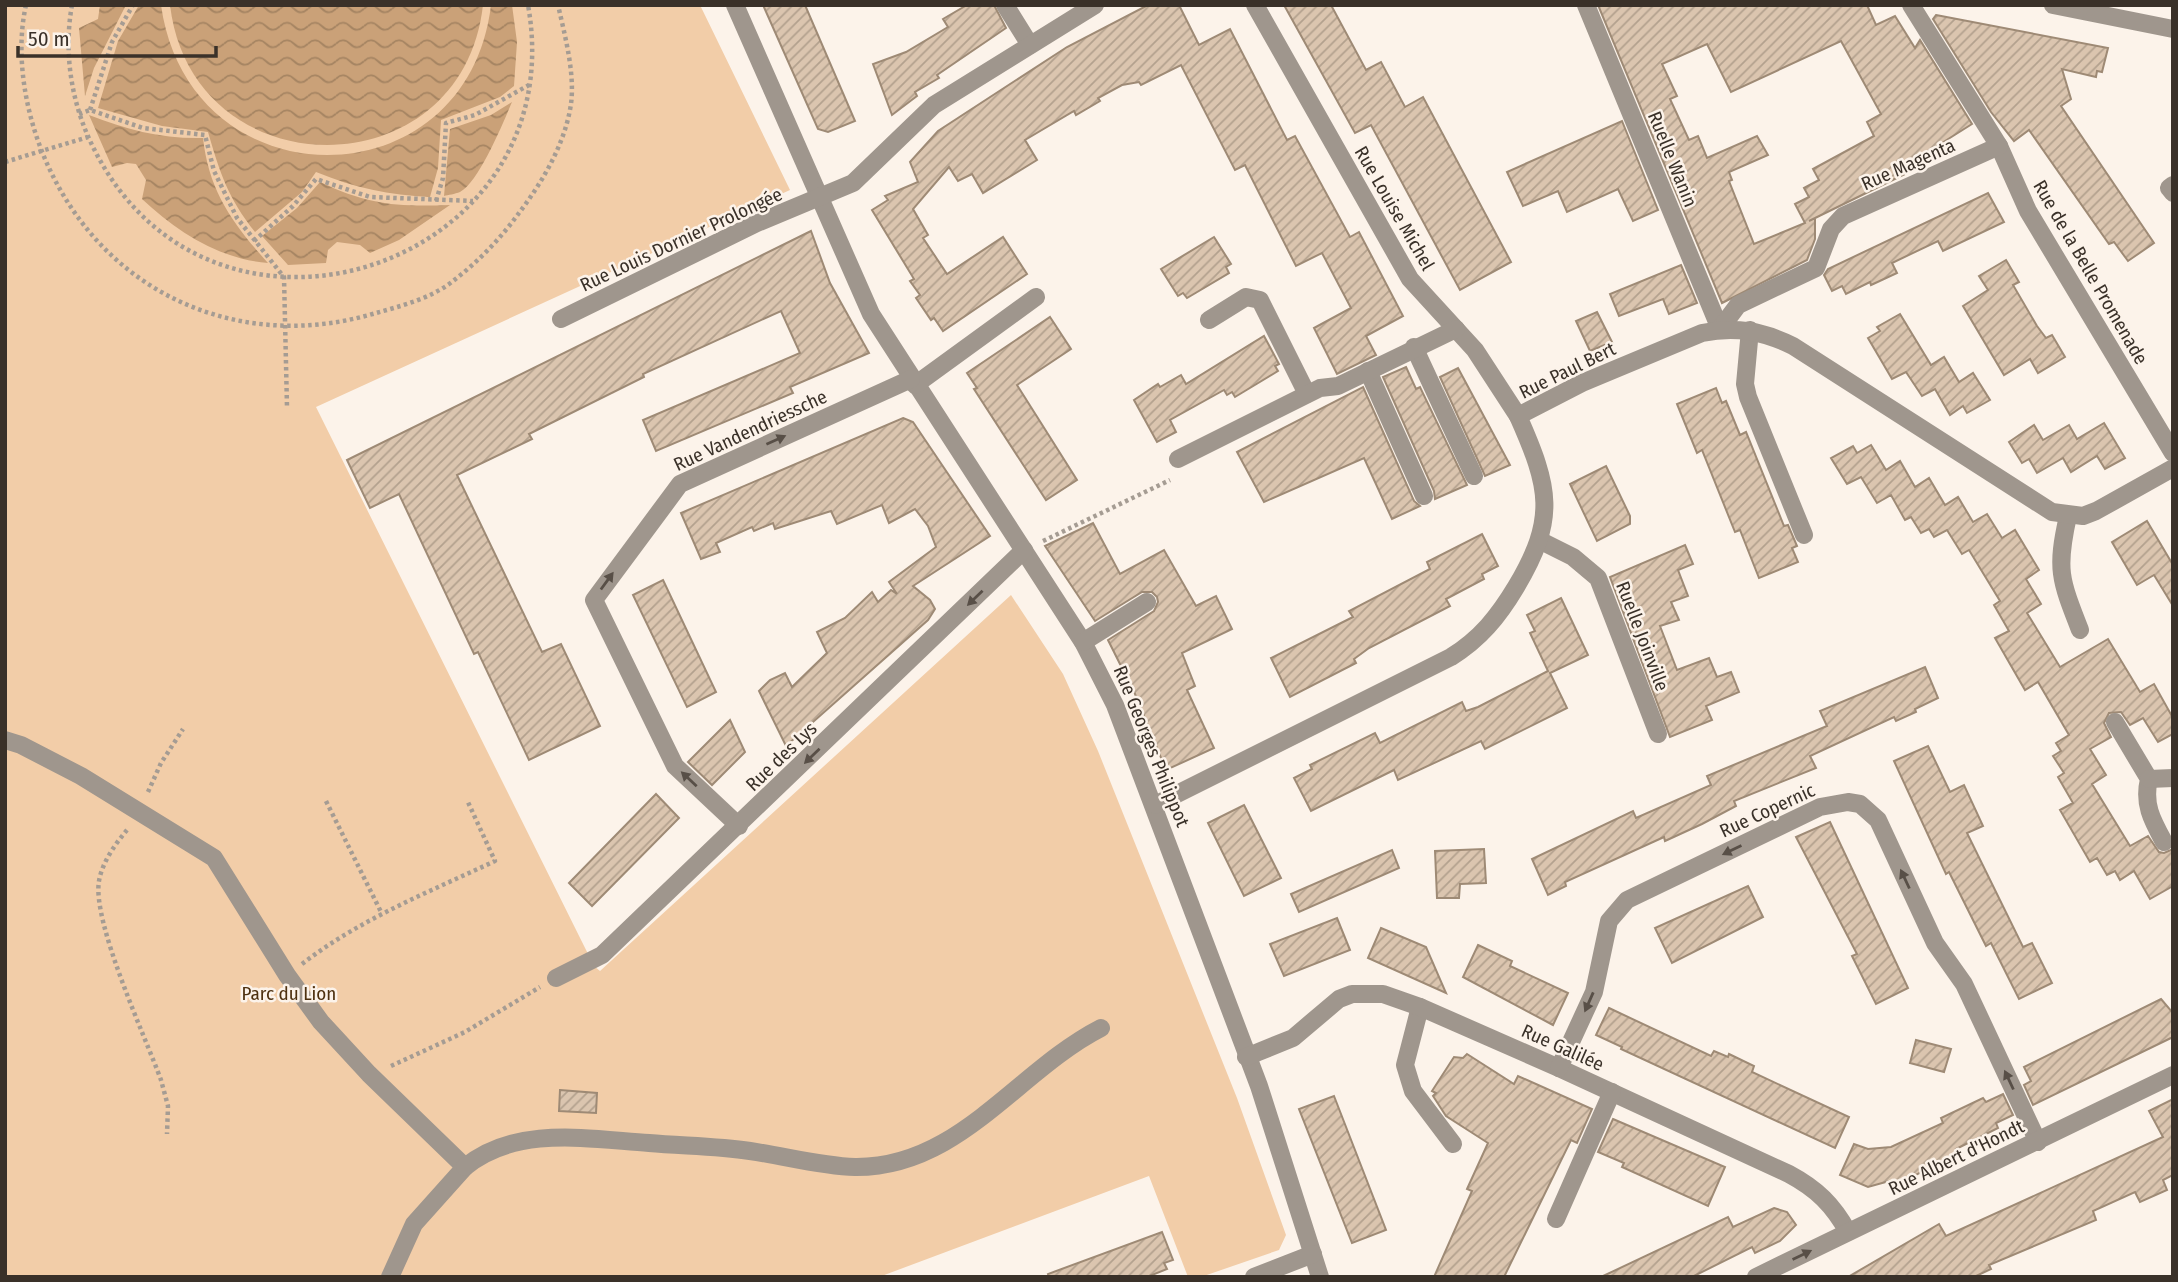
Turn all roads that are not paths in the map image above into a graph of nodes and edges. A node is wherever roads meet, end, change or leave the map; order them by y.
1 (735, 5) edge
2 (1005, 5) edge
3 (1095, 5) edge
4 (1255, 5) edge
5 (1587, 5) edge
6 (1912, 5) edge
7 (2053, 5) edge
8 (2173, 29) edge
9 (1030, 45) junction
10 (1999, 146) junction
11 (2173, 185) edge
12 (2173, 193) edge
13 (818, 198) junction
14 (1036, 297) dead end
15 (561, 319) dead end
16 (1209, 320) dead end
17 (1455, 329) junction
18 (1720, 329) junction
19 (1750, 330) junction
20 (1414, 347) junction
21 (1368, 371) junction
22 (913, 382) junction
23 (1307, 394) junction
24 (1518, 416) junction
25 (2173, 453) edge
26 (1178, 459) dead end
27 (2173, 468) edge
28 (1474, 476) dead end
29 (1424, 496) dead end
30 (2068, 516) junction
31 (1804, 536) dead end
32 (1541, 541) junction
33 (1024, 550) junction
34 (1147, 602) dead end
35 (2080, 629) dead end
36 (1083, 642) junction
37 (2115, 722) dead end
38 (1658, 734) dead end
39 (5, 740) edge
40 (2173, 778) edge
41 (2149, 779) junction
42 (1155, 805) junction
43 (739, 826) junction
44 (2164, 842) dead end
45 (556, 978) road end
46 (1420, 1007) junction
47 (1101, 1028) dead end
48 (1246, 1057) junction
49 (1559, 1068) junction
50 (2173, 1074) edge
51 (1612, 1092) junction
52 (2038, 1142) junction
53 (1453, 1144) dead end
54 (465, 1167) junction
55 (1556, 1219) dead end
56 (1848, 1233) junction
57 (1313, 1254) junction
58 (390, 1277) edge
59 (1254, 1277) edge
60 (1320, 1277) edge
61 (1756, 1277) edge

1 - 13 street, Rue Georges Philippot
2 - 9 street
3 - 9 street, Rue Louis Dornier Prolongée
4 - 17 street, Rue Louise Michel
5 - 18 street, Ruelle Wanin
6 - 10 street
7 - 8 street
9 - 13 street, Rue Louis Dornier Prolongée
10 - 18 street, Rue Magenta
10 - 25 street, Rue de la Belle Promenade
11 - 12 street
13 - 15 street, Rue Louis Dornier Prolongée
13 - 22 street, Rue Georges Philippot
14 - 22 street
16 - 23 street
17 - 20 street
17 - 24 street, Rue Louise Michel
18 - 19 street, Rue Paul Bert
18 - 24 street, Rue Paul Bert
19 - 30 street, Rue Paul Bert
19 - 31 street
20 - 21 street
20 - 28 street
21 - 23 street
21 - 29 street
22 - 33 street, Rue Georges Philippot
43 -> 22 street, Rue Vandendriessche
23 - 26 street
24 - 32 street, Rue Paul Bert
27 - 30 street
30 - 35 street
32 - 38 street, Ruelle Joinville
32 - 42 street, Rue Paul Bert
33 - 36 street, Rue Georges Philippot
33 -> 43 street, Rue des Lys
34 - 36 street
36 - 42 street, Rue Georges Philippot
37 - 41 street
39 - 54 street
40 - 41 street
41 - 44 street
42 - 48 street, Rue Georges Philippot
43 - 45 street, Rue des Lys
46 - 48 street, Rue Galilée
46 - 49 street, Rue Galilée
46 - 53 street
47 - 54 street
48 - 57 street, Rue Georges Philippot
49 - 51 street, Rue Galilée
52 -> 49 street, Rue Copernic
50 - 52 street, Rue Albert d'Hondt
51 - 55 street
51 - 56 street, Rue Galilée
52 - 56 street, Rue Albert d'Hondt
54 - 58 street
61 -> 56 street, Rue Albert d'Hondt
57 - 59 street
57 - 60 street, Rue Georges Philippot

